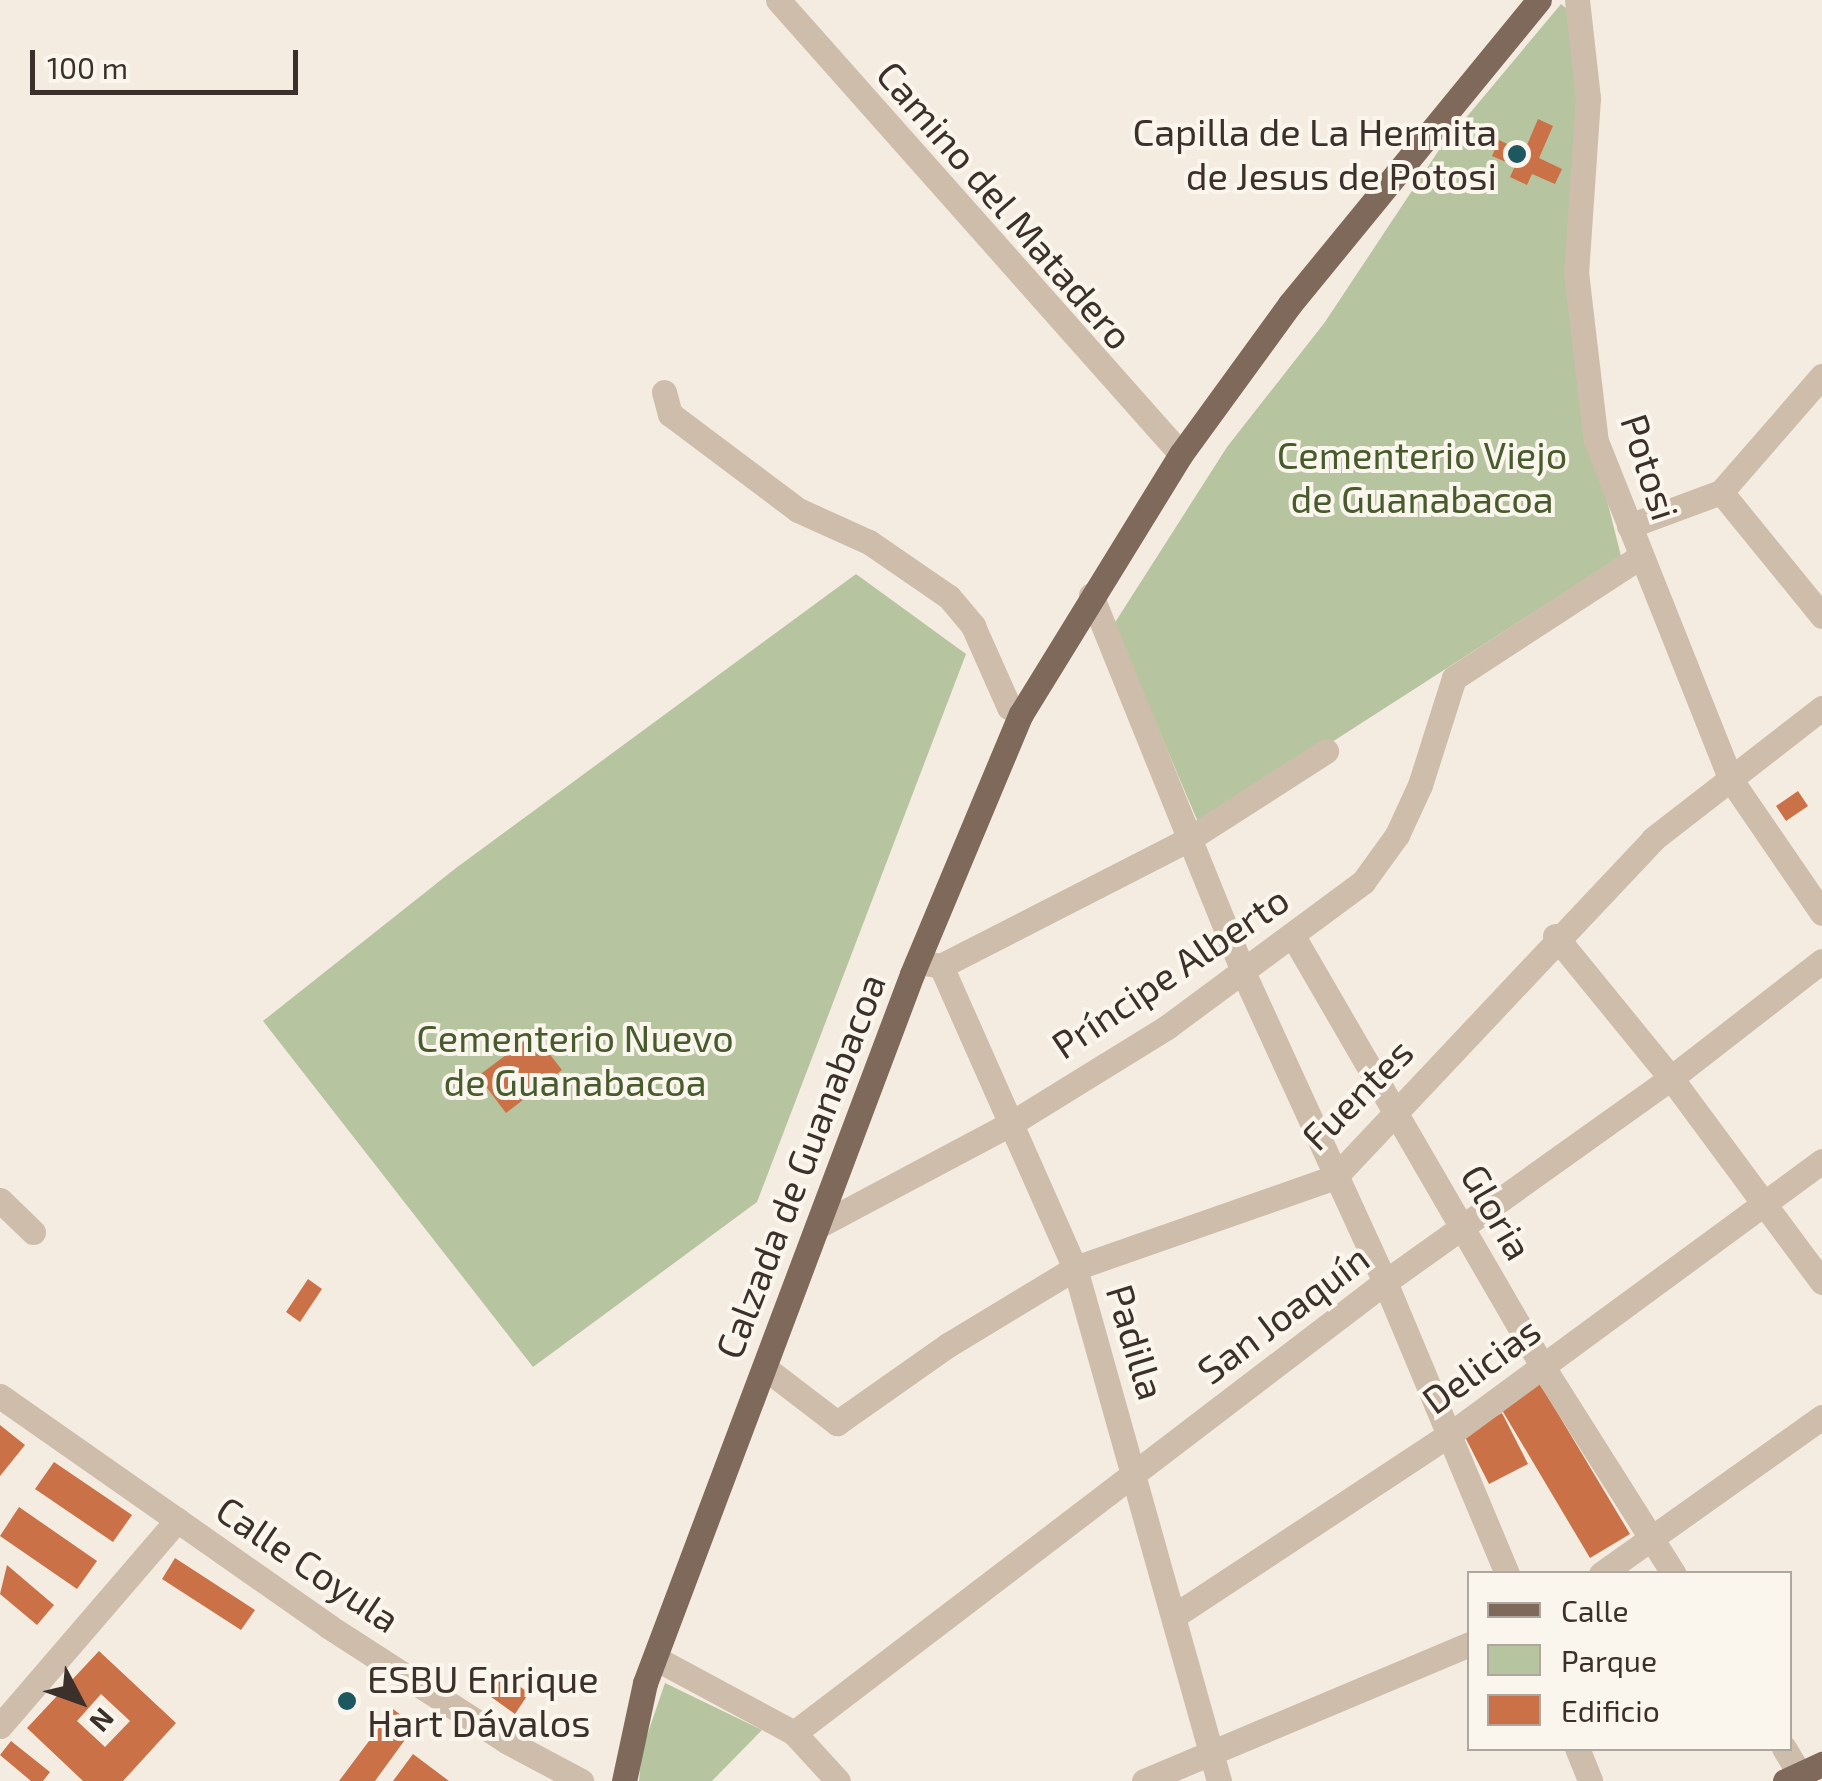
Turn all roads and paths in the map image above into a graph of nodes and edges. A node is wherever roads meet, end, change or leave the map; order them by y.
1 (778, 0) edge
2 (1539, 0) edge
3 (1577, 0) edge
4 (1822, 376) edge
5 (664, 392) dead end
6 (1181, 454) junction
7 (1721, 492) junction
8 (1629, 526) junction
9 (1641, 556) junction
10 (1091, 594) junction
11 (1822, 616) edge
12 (1822, 708) edge
13 (1020, 714) junction
14 (1326, 751) dead end
15 (1731, 780) junction
16 (1189, 838) junction
17 (1822, 914) edge
18 (1292, 936) junction
19 (1556, 936) junction
20 (1822, 961) edge
21 (929, 964) junction
22 (1243, 972) junction
23 (1672, 1078) junction
24 (1396, 1112) junction
25 (1010, 1124) junction
26 (1822, 1161) edge
27 (1335, 1177) junction
28 (0, 1200) edge
29 (1764, 1204) junction
30 (818, 1226) junction
31 (1464, 1229) junction
32 (33, 1232) dead end
33 (1074, 1268) junction
34 (1385, 1282) junction
35 (1822, 1282) edge
36 (1542, 1366) junction
37 (765, 1368) junction
38 (0, 1396) edge
39 (1822, 1417) edge
40 (1449, 1436) junction
41 (1136, 1473) junction
42 (177, 1520) junction
43 (1653, 1541) junction
44 (1506, 1571) edge
45 (1606, 1571) edge
46 (1672, 1571) edge
47 (1174, 1616) junction
48 (1467, 1645) edge
49 (655, 1658) junction
50 (0, 1726) edge
51 (794, 1732) junction
52 (1578, 1751) edge
53 (1786, 1751) edge
54 (1212, 1753) junction
55 (1802, 1773) edge
56 (580, 1781) edge
57 (624, 1781) edge
58 (838, 1781) edge
59 (1144, 1781) edge
60 (1219, 1781) edge
61 (1590, 1781) edge

1 - 6 street, Camino del Matadero
2 - 6 main road, Calzada de Guanabacoa
3 - 8 street, Potosi
4 - 7 street
5 - 13 street
6 - 10 main road, Calzada de Guanabacoa
7 - 8 street
7 - 11 street
8 - 9 street, Potosi
9 - 15 street, Potosi
9 - 18 street, Príncipe Alberto
10 - 13 main road, Calzada de Guanabacoa
10 - 16 street
12 - 15 street, Fuentes
13 - 21 main road, Calzada de Guanabacoa
14 - 16 street
15 - 17 street, Potosi
15 - 19 street, Fuentes
16 - 21 street
16 - 22 street
18 - 22 street, Príncipe Alberto
18 - 24 street, Gloria
19 - 23 street
19 - 24 street, Fuentes
20 - 23 street, San Joaquín
21 - 25 street, Padilla
21 - 30 main road, Calzada de Guanabacoa
22 - 25 street, Príncipe Alberto
22 - 27 street
23 - 29 street
23 - 31 street, San Joaquín
24 - 27 street, Fuentes
24 - 31 street, Gloria
25 - 30 street, Príncipe Alberto
25 - 33 street, Padilla
26 - 29 street, Delicias
27 - 33 street, Fuentes
27 - 34 street
28 - 32 street
29 - 35 street
29 - 36 street, Delicias
30 - 37 main road, Calzada de Guanabacoa
31 - 34 street, San Joaquín
31 - 36 street, Gloria
33 - 37 street, Fuentes
33 - 41 street, Padilla
34 - 40 street
34 - 41 street, San Joaquín
36 - 40 street, Delicias
36 - 43 street, Gloria
37 - 49 main road, Calzada de Guanabacoa
38 - 42 street, Calle Coyula
39 - 43 street
40 - 44 street
40 - 47 street, Delicias
41 - 47 street, Padilla
41 - 51 street, San Joaquín
42 - 50 street
42 - 56 street, Calle Coyula
43 - 45 street
43 - 46 street, Gloria
47 - 54 street, Padilla
48 - 54 street
49 - 51 street
49 - 57 main road, Calzada de Guanabacoa
51 - 58 street
52 - 61 street
53 - 55 street
54 - 59 street
54 - 60 street, Padilla

